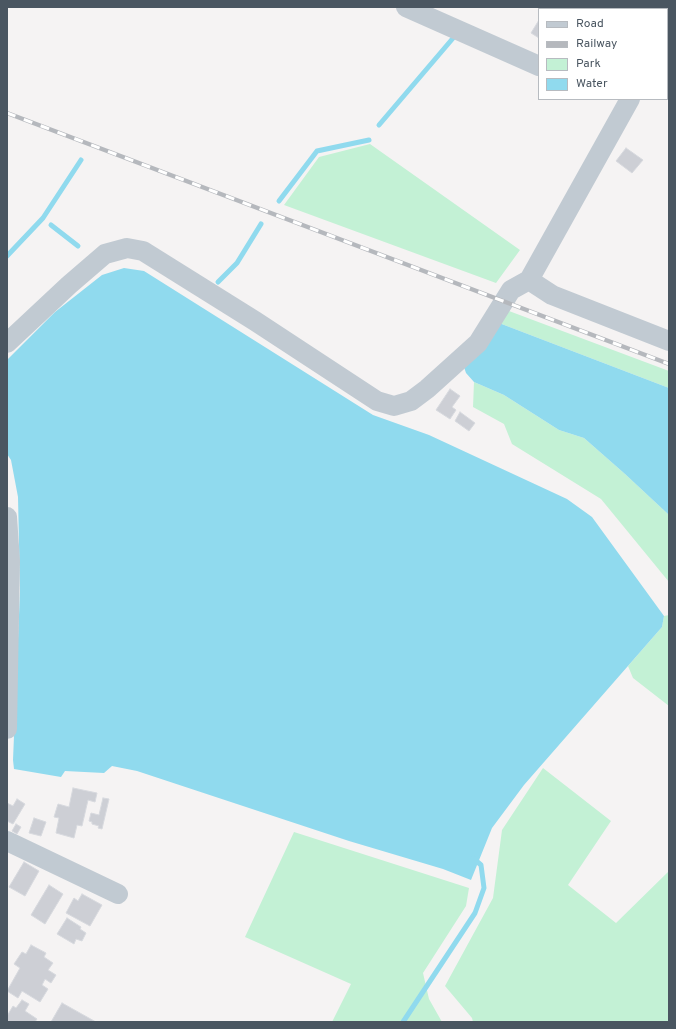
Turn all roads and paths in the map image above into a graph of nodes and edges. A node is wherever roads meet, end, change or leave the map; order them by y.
1 (406, 7) edge
2 (538, 66) edge
3 (624, 101) edge
4 (529, 280) junction
5 (669, 341) edge
6 (7, 343) edge
7 (7, 517) edge
8 (7, 721) edge
9 (7, 841) edge
10 (118, 894) dead end

1 - 2 street
3 - 4 street
4 - 5 street
4 - 6 street
7 - 8 street
9 - 10 street

